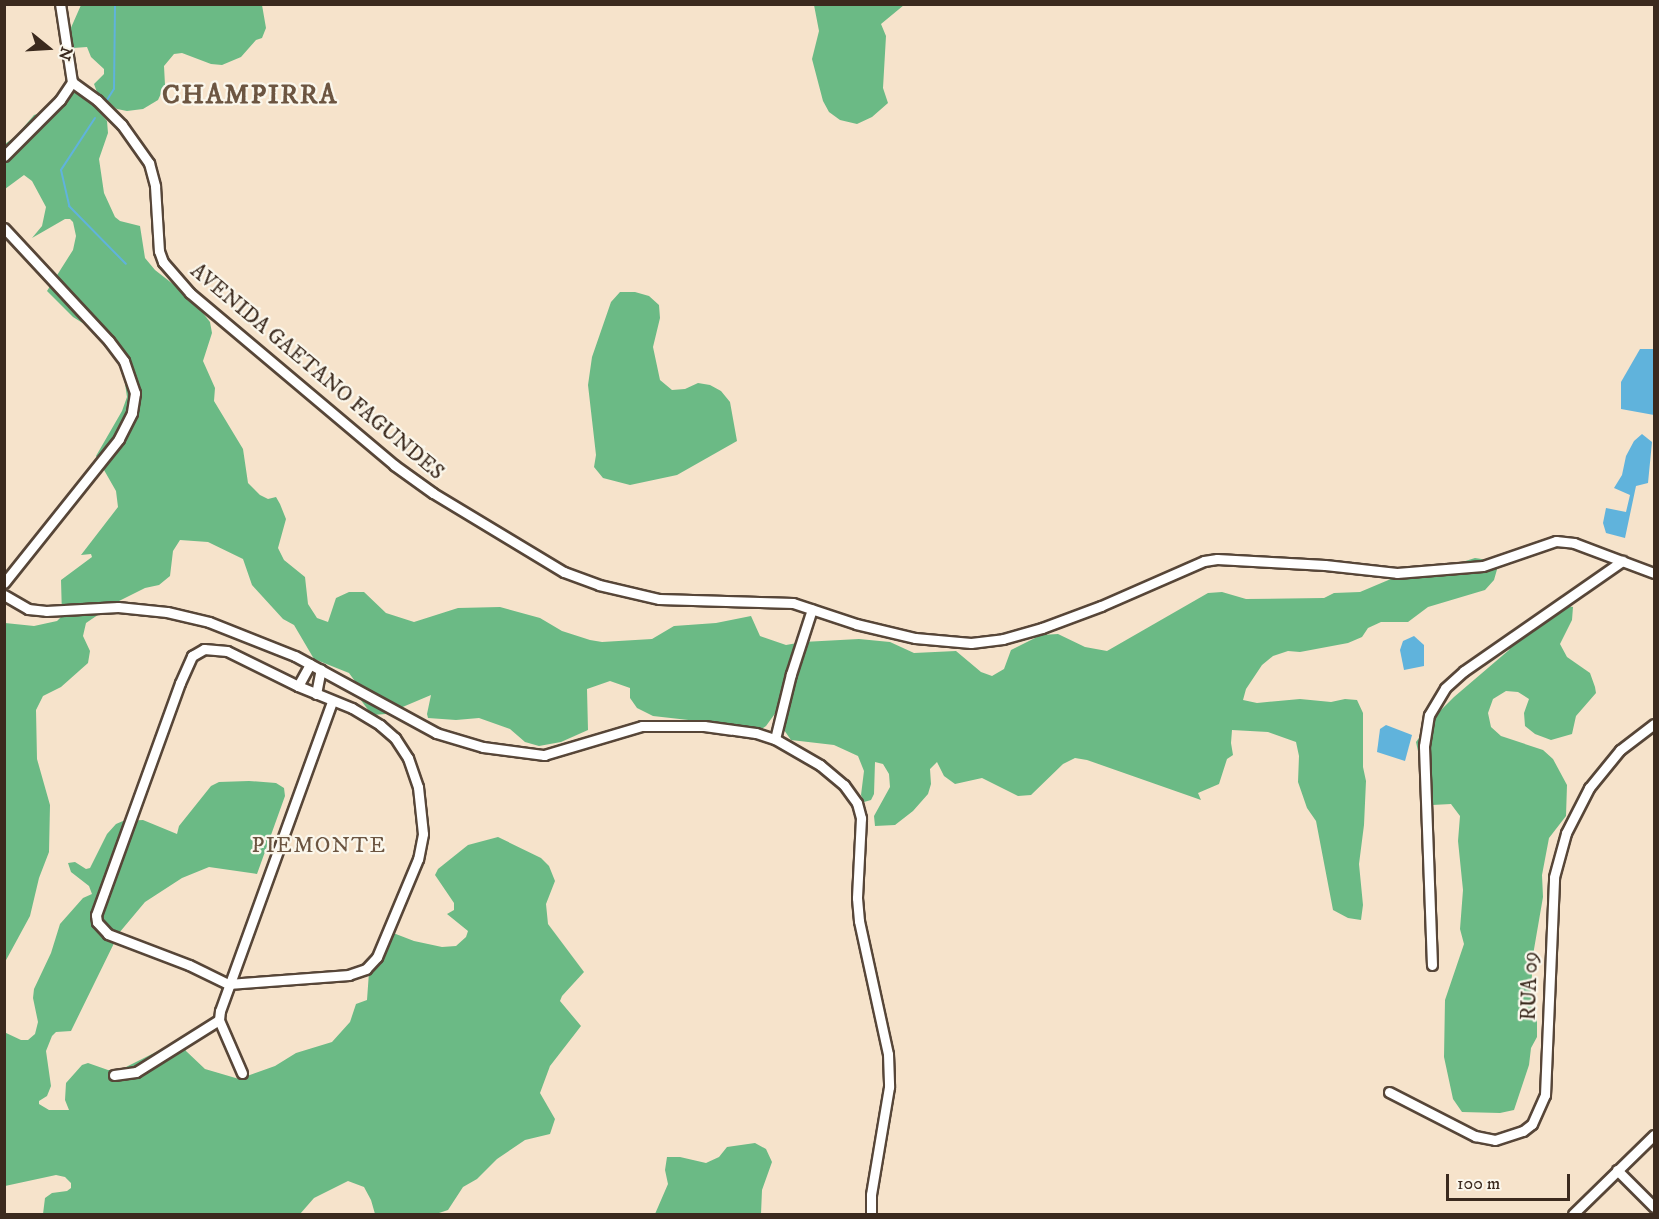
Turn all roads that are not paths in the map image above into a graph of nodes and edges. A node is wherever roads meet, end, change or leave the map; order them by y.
1 (60, 4) edge
2 (72, 82) junction
3 (4, 156) edge
4 (4, 228) edge
5 (1622, 561) junction
6 (1654, 573) edge
7 (4, 583) edge
8 (4, 595) edge
9 (812, 609) junction
10 (310, 664) junction
11 (321, 669) junction
12 (298, 687) junction
13 (316, 694) junction
14 (332, 701) junction
15 (1654, 724) edge
16 (775, 739) junction
17 (1432, 965) dead end
18 (228, 984) junction
19 (219, 1020) junction
20 (242, 1073) dead end
21 (114, 1075) dead end
22 (1389, 1092) dead end
23 (1654, 1135) edge
24 (1617, 1170) junction
25 (1654, 1208) edge
26 (871, 1215) edge
27 (1573, 1215) edge

1 - 2 street
2 - 3 street
2 - 9 street, AVENIDA GAETANO FAGUNDES
4 - 7 street
5 - 6 street, AVENIDA GAETANO FAGUNDES
5 - 9 street, AVENIDA GAETANO FAGUNDES
5 - 17 street
8 - 10 street
9 - 16 street
10 - 11 street
10 - 12 street
11 - 13 street
11 - 16 street
12 - 13 street
12 - 18 street
13 - 14 street
14 - 18 street
14 - 18 street
15 - 22 street, RUA 09
16 - 26 street
18 - 19 street
19 - 20 street
19 - 21 street
23 - 24 street
24 - 25 street
24 - 27 street

